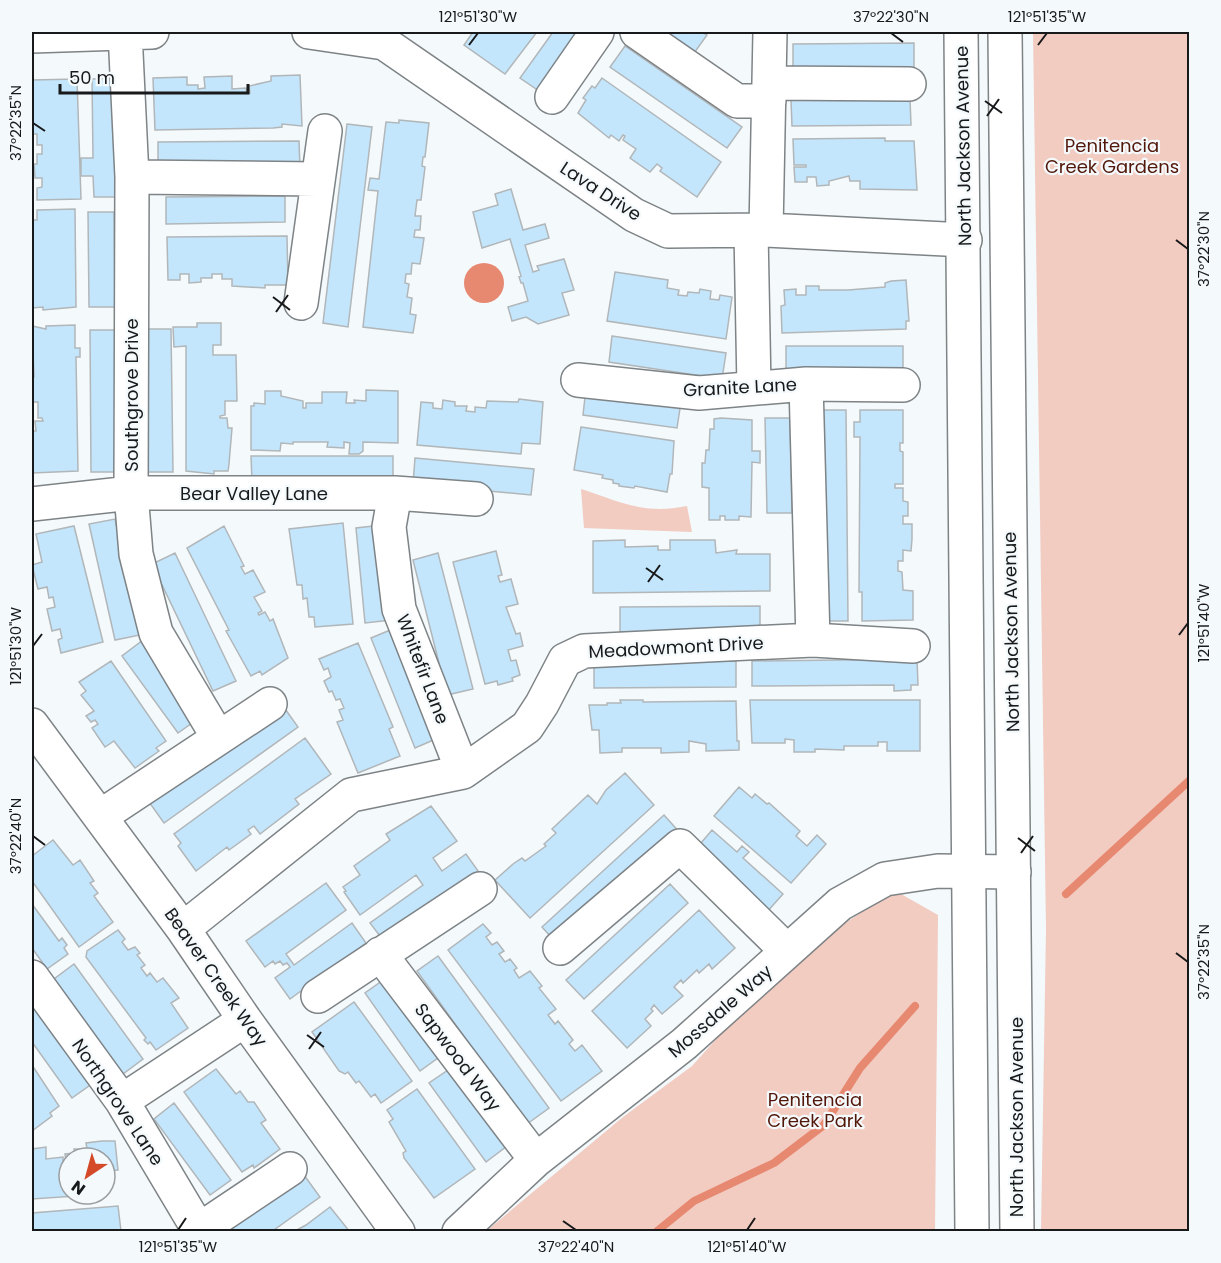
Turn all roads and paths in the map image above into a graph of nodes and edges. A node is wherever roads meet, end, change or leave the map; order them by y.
1 (125, 32) edge
2 (152, 32) edge
3 (309, 32) edge
4 (597, 32) edge
5 (637, 32) edge
6 (770, 32) edge
7 (961, 32) edge
8 (1005, 32) edge
9 (32, 36) edge
10 (384, 37) edge
11 (909, 84) dead end
12 (769, 92) junction
13 (552, 97) dead end
14 (325, 131) dead end
15 (132, 177) junction
16 (317, 179) junction
17 (759, 231) junction
18 (965, 240) junction
19 (301, 303) dead end
20 (578, 380) dead end
21 (806, 384) junction
22 (903, 385) dead end
23 (754, 388) junction
24 (131, 493) junction
25 (395, 493) junction
26 (476, 499) dead end
27 (32, 504) edge
28 (813, 640) junction
29 (913, 646) dead end
30 (270, 704) dead end
31 (32, 724) edge
32 (218, 737) junction
33 (463, 772) junction
34 (101, 816) junction
35 (969, 872) junction
36 (1014, 872) junction
37 (480, 889) dead end
38 (183, 929) junction
39 (560, 948) dead end
40 (787, 951) junction
41 (380, 954) junction
42 (32, 977) edge
43 (318, 996) dead end
44 (245, 1020) junction
45 (122, 1101) junction
46 (536, 1160) junction
47 (290, 1169) dead end
48 (1017, 1226) edge
49 (198, 1231) edge
50 (398, 1232) edge
51 (459, 1232) edge
52 (972, 1232) edge

1 - 2 street
1 - 9 street
1 - 15 street, Southgrove Drive
3 - 10 street, Lava Drive
4 - 13 street
5 - 12 street
6 - 12 street
7 - 18 street, North Jackson Avenue
8 - 36 street, North Jackson Avenue
10 - 17 street, Lava Drive
11 - 12 street
12 - 17 street
14 - 16 street
15 - 16 street
15 - 24 street, Southgrove Drive
16 - 19 street
17 - 18 street, Lava Drive
17 - 23 street
18 - 35 street, North Jackson Avenue
20 - 23 street, Granite Lane
21 - 22 street, Granite Lane
21 - 23 street, Granite Lane
21 - 28 street
24 - 25 street, Bear Valley Lane
24 - 27 street, Bear Valley Lane
24 - 32 street, Southgrove Drive
25 - 26 street, Bear Valley Lane
25 - 33 street, Whitefir Lane
28 - 29 street, Meadowmont Drive
28 - 33 street, Meadowmont Drive
30 - 32 street
31 - 34 street, Beaver Creek Way
32 - 34 street
33 - 38 street, Meadowmont Drive
34 - 38 street, Beaver Creek Way
35 - 36 street, Mossdale Way
35 - 40 street, Mossdale Way
35 - 52 street, North Jackson Avenue
36 - 48 street, North Jackson Avenue
37 - 41 street
38 - 44 street, Beaver Creek Way
39 - 40 street
40 - 46 street, Mossdale Way
41 - 43 street
41 - 46 street, Sapwood Way
42 - 45 street, Northgrove Lane
44 - 45 street
44 - 50 street, Beaver Creek Way
45 - 49 street, Northgrove Lane
46 - 51 street, Mossdale Way
47 - 49 street

